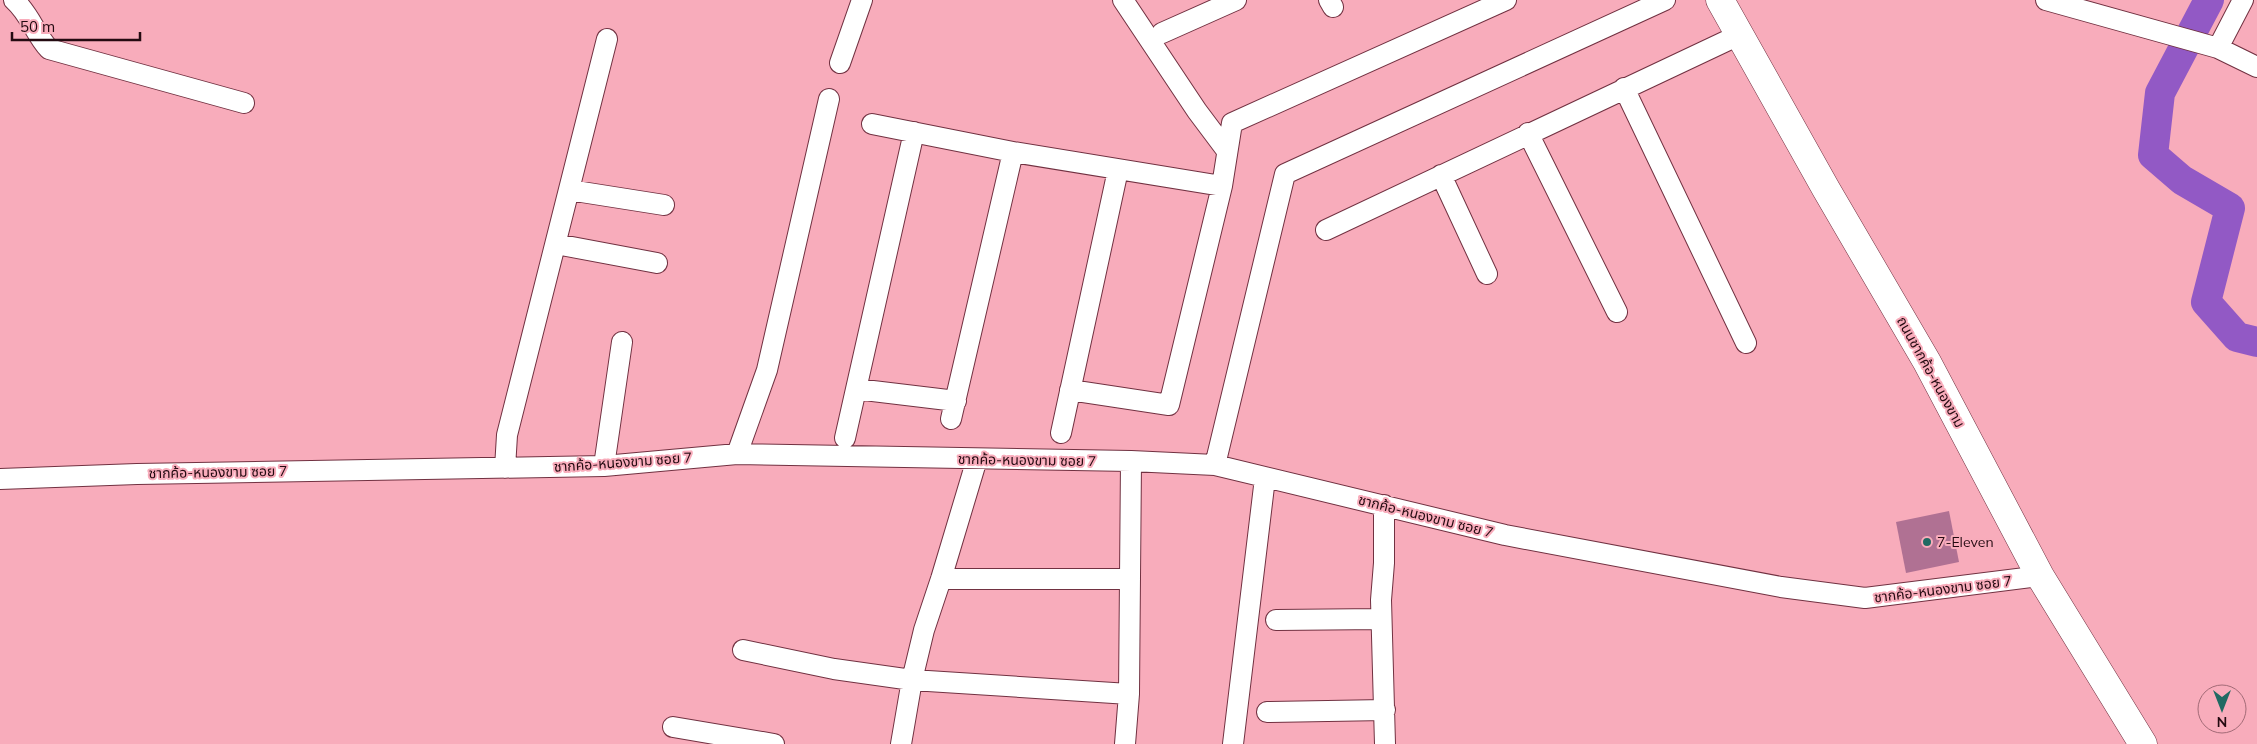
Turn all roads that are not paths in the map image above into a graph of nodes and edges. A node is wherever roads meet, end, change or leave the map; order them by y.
1 (14, 0) edge
2 (862, 0) edge
3 (1123, 0) edge
4 (1236, 0) edge
5 (1506, 0) edge
6 (1666, 0) edge
7 (1720, 0) edge
8 (2046, 0) edge
9 (2243, 0) edge
10 (1162, 33) dead end
11 (1739, 35) junction
12 (607, 40) dead end
13 (2210, 46) junction
14 (840, 63) dead end
15 (2257, 67) edge
16 (1624, 88) junction
17 (829, 99) dead end
18 (244, 103) dead end
19 (872, 124) dead end
20 (914, 132) junction
21 (1528, 133) junction
22 (1227, 151) junction
23 (1013, 152) junction
24 (1118, 170) junction
25 (1441, 175) junction
26 (1222, 186) junction
27 (569, 190) junction
28 (664, 205) dead end
29 (1326, 230) dead end
30 (556, 244) junction
31 (657, 263) dead end
32 (1487, 274) dead end
33 (1617, 312) dead end
34 (622, 342) dead end
35 (1746, 343) dead end
36 (856, 389) junction
37 (1070, 390) junction
38 (1061, 432) dead end
39 (845, 438) dead end
40 (737, 454) junction
41 (977, 459) junction
42 (1131, 462) junction
43 (1215, 465) junction
44 (604, 466) junction
45 (505, 468) junction
46 (1265, 478) junction
47 (0, 479) edge
48 (1377, 503) junction
49 (2040, 576) junction
50 (941, 579) junction
51 (1130, 579) junction
52 (1381, 609) junction
53 (1276, 620) dead end
54 (743, 650) dead end
55 (912, 680) junction
56 (1129, 694) junction
57 (1385, 710) junction
58 (1267, 712) dead end
59 (673, 728) dead end
60 (774, 744) edge
61 (901, 744) edge
62 (1125, 744) edge
63 (1233, 744) edge
64 (1385, 744) edge
65 (2143, 744) edge

1 - 18 street
2 - 14 street
3 - 22 street
4 - 10 street
5 - 22 street
6 - 43 street
7 - 11 street, ถนนชากค้อ-หนองขาม
8 - 13 street
9 - 13 street
11 - 16 street
11 - 49 street, ถนนชากค้อ-หนองขาม
12 - 27 street
13 - 15 street
16 - 21 street
16 - 35 street
17 - 40 street
19 - 20 street
20 - 23 street
20 - 36 street
21 - 25 street
21 - 33 street
22 - 26 street
23 - 24 street
23 - 36 street
24 - 26 street
24 - 37 street
25 - 29 street
25 - 32 street
26 - 37 street
27 - 28 street
27 - 30 street
30 - 31 street
30 - 45 street
34 - 44 street
36 - 39 street
37 - 38 street
40 - 41 street, ชากค้อ-หนองขาม ซอย 7
40 - 44 street, ชากค้อ-หนองขาม ซอย 7
41 - 42 street, ชากค้อ-หนองขาม ซอย 7
41 - 50 street
42 - 43 street, ชากค้อ-หนองขาม ซอย 7
42 - 51 street
43 - 46 street, ชากค้อ-หนองขาม ซอย 7
44 - 45 street, ชากค้อ-หนองขาม ซอย 7
45 - 47 street, ชากค้อ-หนองขาม ซอย 7
46 - 48 street, ชากค้อ-หนองขาม ซอย 7
46 - 63 street
48 - 49 street, ชากค้อ-หนองขาม ซอย 7
48 - 52 street
49 - 65 street, ถนนชากค้อ-หนองขาม
50 - 51 street
50 - 55 street
51 - 56 street
52 - 53 street
52 - 57 street
54 - 55 street
55 - 56 street
55 - 61 street
56 - 62 street
57 - 58 street
57 - 64 street
59 - 60 street

